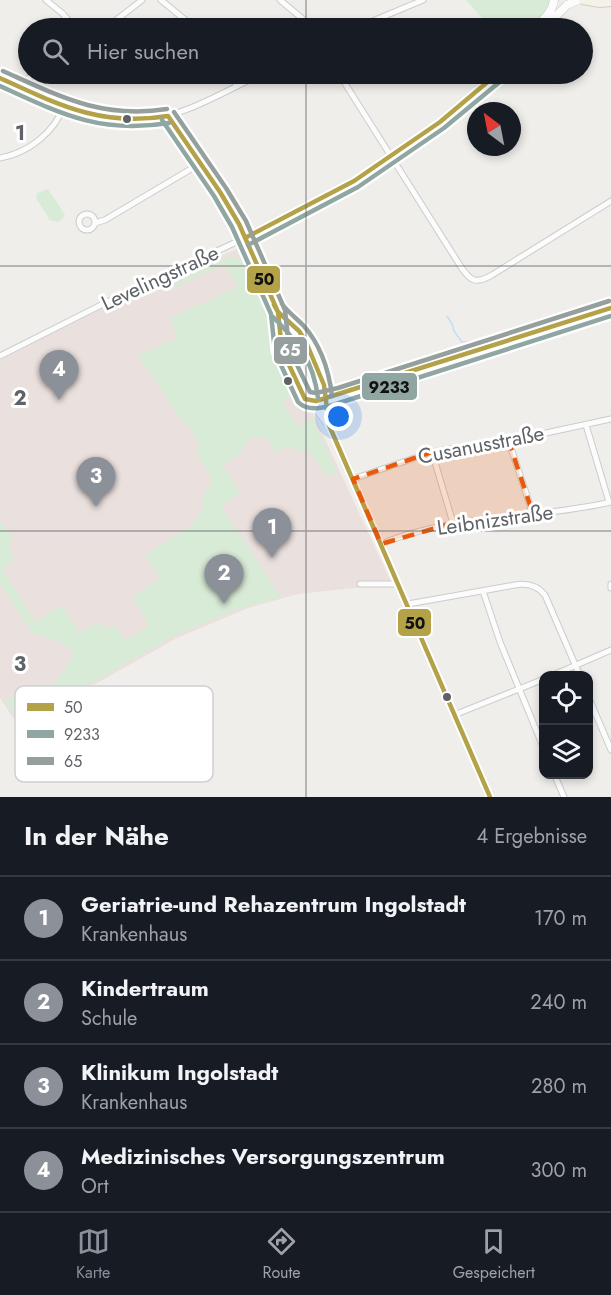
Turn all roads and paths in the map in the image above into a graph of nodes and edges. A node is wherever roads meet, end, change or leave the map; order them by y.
1 (46, 0) edge
2 (142, 0) edge
3 (161, 0) edge
4 (280, 0) edge
5 (423, 0) edge
6 (554, 0) edge
7 (578, 0) edge
8 (583, 0) edge
9 (609, 4) edge
10 (66, 18) edge
11 (119, 18) edge
12 (183, 18) edge
13 (302, 18) edge
14 (380, 18) edge
15 (544, 18) edge
16 (554, 18) edge
17 (0, 78) edge
18 (241, 84) edge
19 (345, 84) edge
20 (485, 84) edge
21 (17, 85) joint
22 (237, 86) joint
23 (64, 106) junction
24 (168, 116) junction
25 (392, 156) junction
26 (0, 158) edge
27 (201, 163) junction
28 (611, 201) edge
29 (95, 222) dead end
30 (245, 238) junction
31 (611, 308) edge
32 (278, 312) junction
33 (295, 328) junction
34 (282, 335) junction
35 (0, 356) edge
36 (325, 398) junction
37 (311, 400) junction
38 (611, 419) edge
39 (329, 425) junction
40 (585, 425) junction
41 (508, 439) junction
42 (432, 452) junction
43 (353, 479) junction
44 (610, 502) edge
45 (533, 514) junction
46 (453, 523) junction
47 (381, 544) junction
48 (360, 584) dead end
49 (399, 584) junction
50 (483, 591) junction
51 (408, 604) junction
52 (611, 650) edge
53 (576, 665) junction
54 (561, 671) edge
55 (578, 671) edge
56 (539, 681) edge
57 (519, 689) junction
58 (593, 708) edge
59 (454, 715) junction
60 (539, 739) edge
61 (611, 750) edge
62 (556, 779) edge
63 (490, 797) edge
64 (564, 797) edge

1 - 10 street
2 - 11 street
3 - 12 street
4 - 13 street
5 - 14 street
6 - 15 street
7 - 16 street
8 - 9 main road
17 - 21 street
18 - 22 street
19 - 25 street
20 - 25 street, Levelingstraße
21 - 23 street
22 - 24 street
23 - 24 street
23 - 26 street
24 - 27 street
25 - 28 street
25 - 30 street, Levelingstraße
27 - 29 street
27 - 30 street
30 - 32 street
30 - 35 street, Levelingstraße
31 - 36 street
32 - 33 street
32 - 34 street
33 - 34 street
33 - 36 street
34 - 37 street
36 - 37 street
36 - 39 street
37 - 39 street
38 - 40 street, Cusanusstraße
39 - 43 street
40 - 41 street, Cusanusstraße
40 - 44 street
41 - 42 street, Cusanusstraße
41 - 45 street
42 - 43 street, Cusanusstraße
42 - 46 street
43 - 47 street
44 - 45 street, Leibnizstraße
45 - 46 street, Leibnizstraße
46 - 47 street, Leibnizstraße
47 - 49 street
48 - 49 street
49 - 51 street
50 - 51 street
50 - 53 street
50 - 57 street
51 - 59 street
52 - 53 street
53 - 54 street
53 - 55 street
56 - 57 street
57 - 59 street
57 - 60 street
58 - 61 street
59 - 63 street
62 - 64 street

